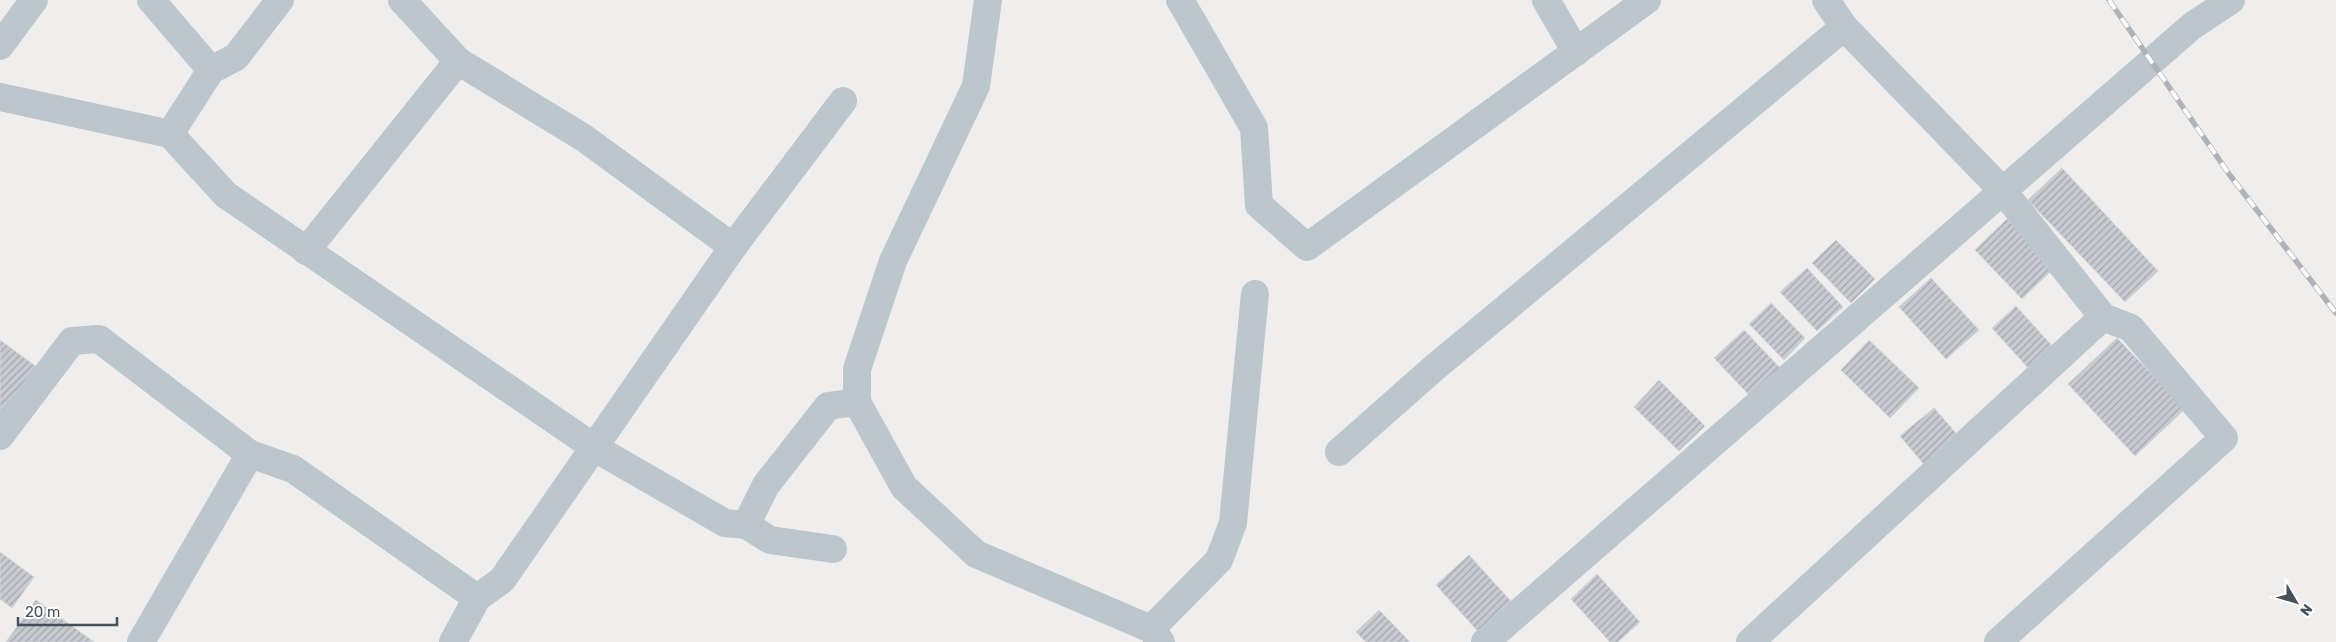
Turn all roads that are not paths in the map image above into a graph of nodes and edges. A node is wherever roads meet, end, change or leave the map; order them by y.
1 (34, 0) edge
2 (151, 0) edge
3 (280, 0) edge
4 (402, 0) edge
5 (988, 0) edge
6 (1180, 0) edge
7 (1546, 0) edge
8 (1647, 0) edge
9 (1826, 0) edge
10 (2230, 0) edge
11 (1844, 26) junction
12 (0, 46) edge
13 (1576, 52) junction
14 (458, 61) junction
15 (211, 70) junction
16 (0, 97) edge
17 (843, 101) dead end
18 (170, 134) junction
19 (2003, 191) junction
20 (733, 247) junction
21 (306, 251) junction
22 (1255, 294) dead end
23 (2102, 317) junction
24 (857, 402) junction
25 (0, 436) edge
26 (595, 448) junction
27 (1339, 452) dead end
28 (250, 454) junction
29 (746, 525) junction
30 (833, 549) dead end
31 (477, 598) junction
32 (1156, 635) edge
33 (141, 642) edge
34 (453, 642) edge
35 (1485, 642) edge
36 (1750, 642) edge
37 (1998, 642) edge

1 - 12 street
2 - 15 street
3 - 15 street
4 - 14 street
5 - 24 street
6 - 13 street
7 - 13 street
8 - 13 street
9 - 11 street
10 - 19 street
11 - 19 street
11 - 27 street
14 - 20 street
14 - 21 street
15 - 18 street
16 - 18 street
17 - 20 street
18 - 21 street
19 - 23 street
19 - 35 street
20 - 26 street
21 - 26 street
22 - 32 street
23 - 36 street
23 - 37 street
24 - 29 street
24 - 32 street
25 - 28 street
26 - 29 street
26 - 31 street
28 - 31 street
28 - 33 street
29 - 30 street
31 - 34 street

